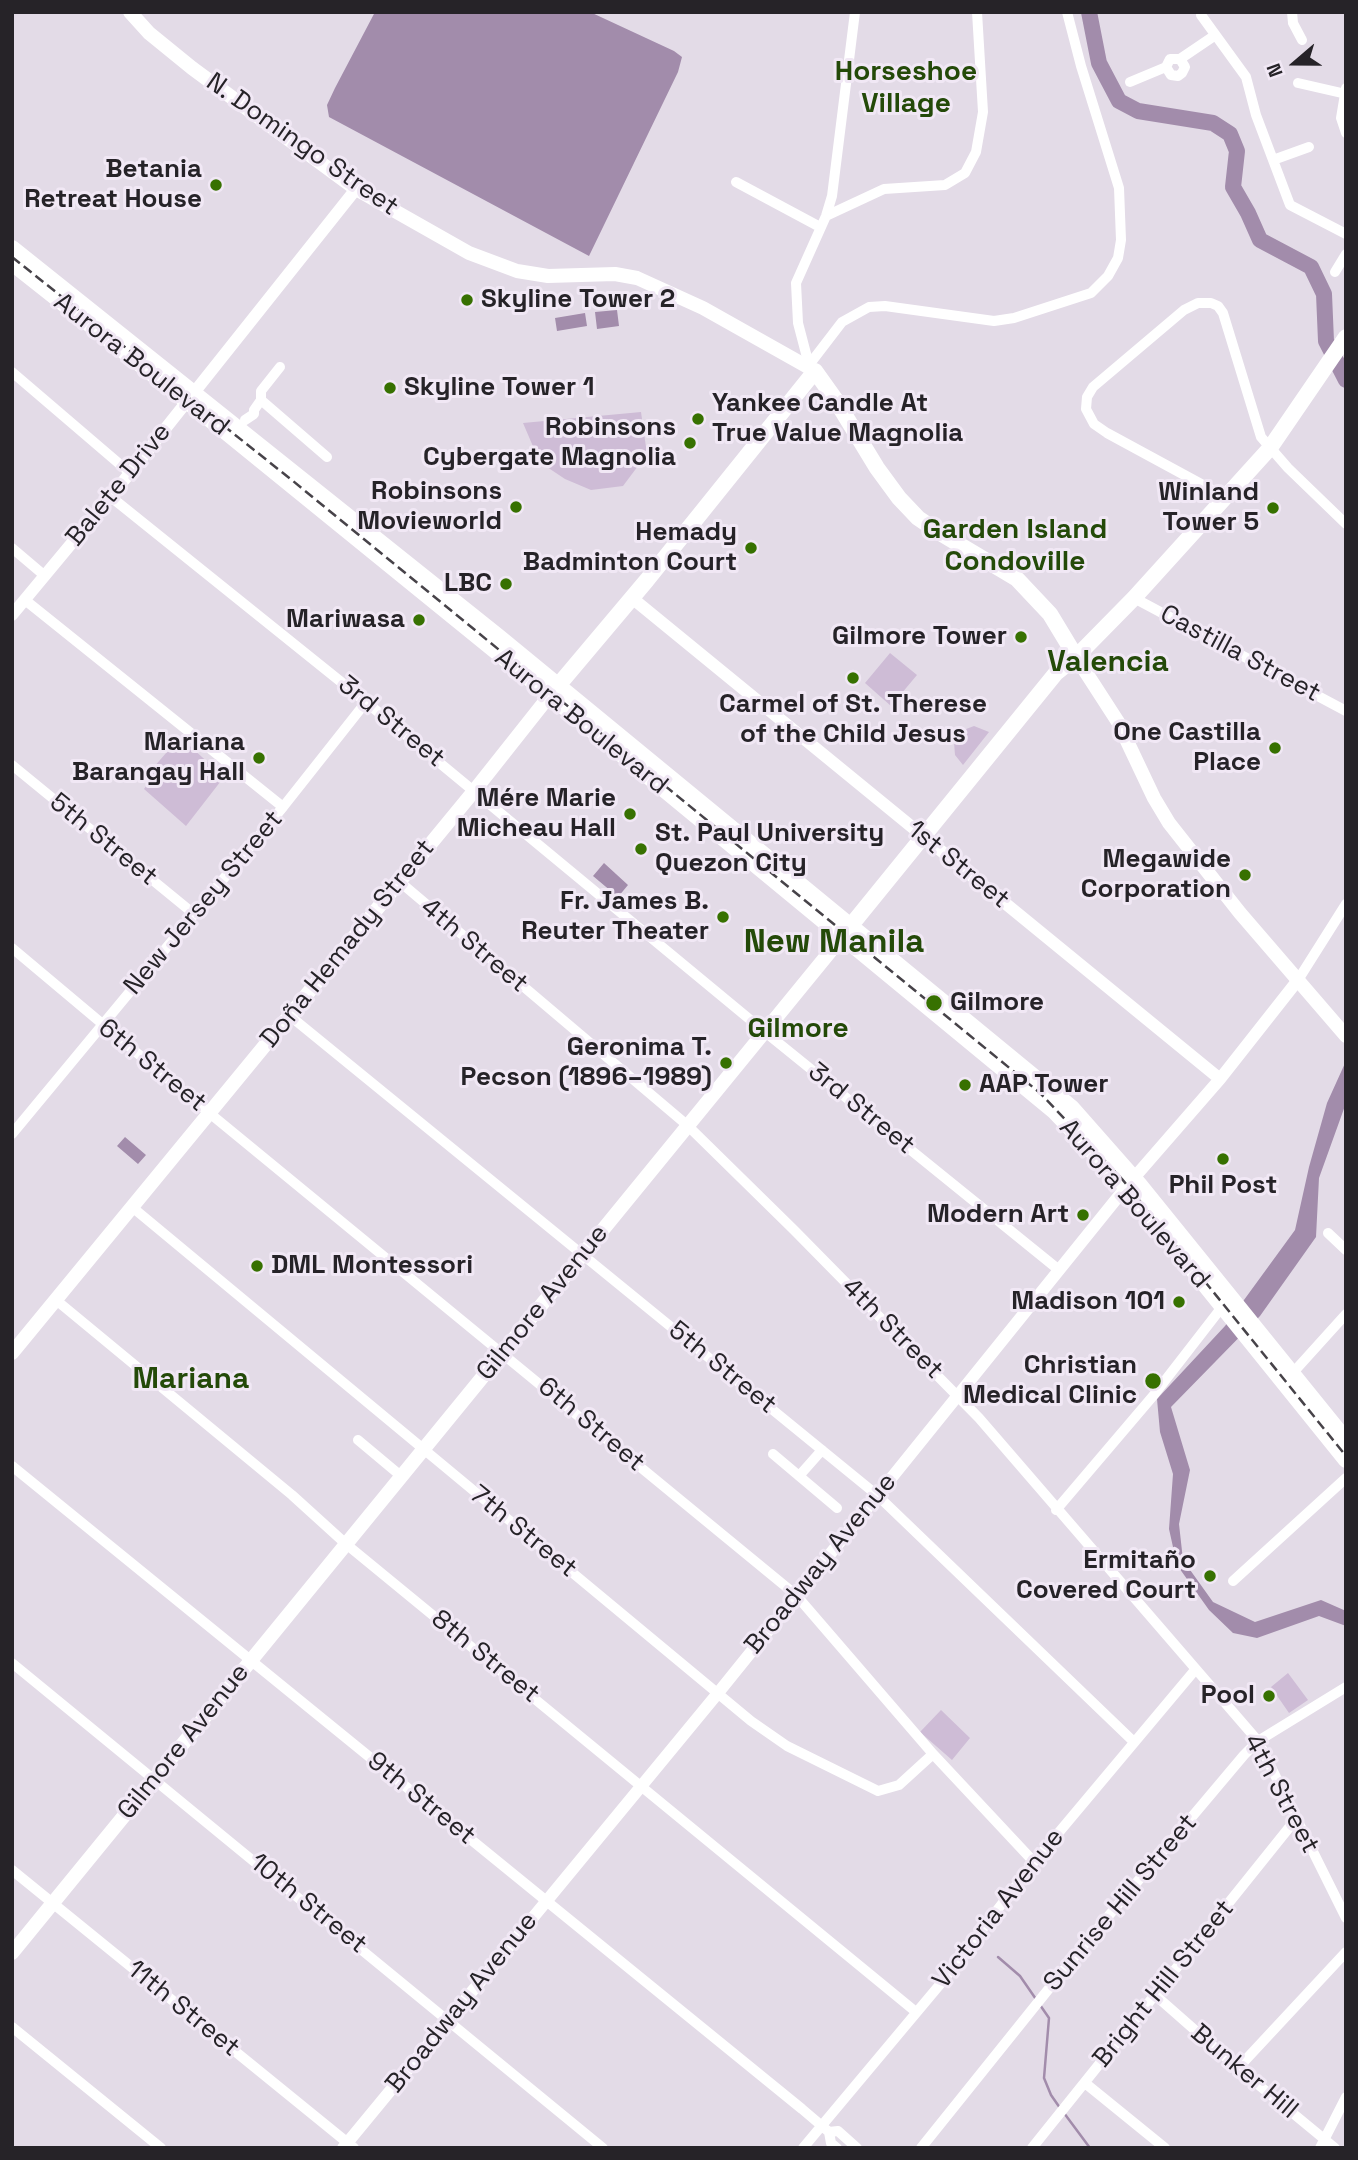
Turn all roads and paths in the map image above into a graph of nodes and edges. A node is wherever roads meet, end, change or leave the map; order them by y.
1 (130, 12) edge
2 (855, 12) edge
3 (977, 12) edge
4 (1067, 12) edge
5 (1292, 12) edge
6 (1201, 15) dead end
7 (1214, 36) junction
8 (1302, 40) dead end
9 (1129, 82) dead end
10 (1298, 83) dead end
11 (1345, 92) edge
12 (1346, 134) edge
13 (1309, 147) dead end
14 (1273, 160) junction
15 (736, 182) dead end
16 (356, 189) junction
17 (826, 216) junction
18 (820, 227) junction
19 (1345, 235) edge
20 (12, 248) edge
21 (1346, 254) edge
22 (12, 263) edge
23 (1335, 272) dead end
24 (1346, 337) edge
25 (280, 368) dead end
26 (812, 368) junction
27 (12, 372) edge
28 (189, 396) junction
29 (261, 400) junction
30 (242, 425) junction
31 (1270, 448) junction
32 (327, 457) dead end
33 (130, 473) junction
34 (111, 497) junction
35 (1225, 497) junction
36 (1346, 524) edge
37 (12, 548) edge
38 (45, 576) junction
39 (632, 598) junction
40 (1134, 598) junction
41 (25, 600) junction
42 (12, 615) edge
43 (1076, 657) junction
44 (554, 691) junction
45 (366, 702) junction
46 (1346, 711) edge
47 (12, 765) edge
48 (474, 791) junction
49 (283, 807) junction
50 (923, 837) junction
51 (400, 882) junction
52 (1346, 904) edge
53 (194, 914) junction
54 (846, 931) junction
55 (12, 948) edge
56 (1298, 980) junction
57 (290, 1016) junction
58 (102, 1025) junction
59 (765, 1032) junction
60 (1346, 1036) edge
61 (1220, 1079) junction
62 (210, 1113) junction
63 (687, 1125) junction
64 (12, 1134) edge
65 (1130, 1182) junction
66 (132, 1207) junction
67 (1328, 1233) dead end
68 (1346, 1250) edge
69 (583, 1254) junction
70 (1059, 1270) junction
71 (56, 1300) junction
72 (1230, 1309) junction
73 (1346, 1314) edge
74 (12, 1353) edge
75 (503, 1353) junction
76 (1287, 1378) junction
77 (957, 1396) junction
78 (1343, 1431) edge
79 (358, 1440) dead end
80 (423, 1449) junction
81 (822, 1450) junction
82 (773, 1454) dead end
83 (1346, 1460) edge
84 (12, 1466) edge
85 (401, 1476) junction
86 (799, 1476) junction
87 (1346, 1478) edge
88 (877, 1495) junction
89 (837, 1508) dead end
90 (1056, 1510) junction
91 (346, 1544) junction
92 (1233, 1581) dead end
93 (796, 1595) junction
94 (250, 1660) junction
95 (12, 1663) edge
96 (1195, 1670) junction
97 (1346, 1687) edge
98 (718, 1693) junction
99 (1258, 1741) junction
100 (1134, 1742) junction
101 (933, 1754) junction
102 (155, 1779) junction
103 (642, 1786) junction
104 (1297, 1819) junction
105 (1034, 1862) junction
106 (12, 1870) edge
107 (546, 1901) junction
108 (53, 1903) junction
109 (1346, 1918) edge
110 (12, 1952) edge
111 (1346, 1952) edge
112 (1155, 1995) junction
113 (916, 2012) junction
114 (449, 2020) junction
115 (12, 2027) edge
116 (1238, 2068) junction
117 (1085, 2083) junction
118 (1346, 2097) edge
119 (825, 2129) junction
120 (1322, 2143) edge
121 (348, 2146) edge
122 (161, 2148) edge
123 (603, 2148) edge
124 (803, 2148) edge
125 (837, 2148) edge
126 (857, 2148) edge
127 (921, 2148) edge
128 (1032, 2148) edge
129 (1165, 2148) edge
130 (1335, 2148) edge

1 - 16 main road, N. Domingo Street
2 - 17 street
3 - 17 street
4 - 26 street
5 - 8 street
6 - 7 street
7 - 9 street
7 - 14 street
10 - 11 street
11 - 12 street
13 - 14 street
14 - 19 street
15 - 18 street
16 - 26 main road, N. Domingo Street
16 - 28 street, Balete Drive
17 - 18 street
18 - 26 street
20 - 28 main road, Aurora Boulevard
21 - 23 street
22 - 28 main road, Aurora Boulevard
24 - 31 main road, Gilmore Avenue
25 - 29 street
26 - 39 main road, Doña Hemady Street
26 - 43 main road, N. Domingo Street
27 - 33 street
28 - 30 main road, Aurora Boulevard
28 - 33 street, Balete Drive
28 - 44 main road, Aurora Boulevard
29 - 30 street
29 - 32 street
30 - 44 main road, Aurora Boulevard
31 - 35 main road, Gilmore Avenue
31 - 35 street
31 - 36 street
33 - 34 street, Balete Drive
34 - 38 street, Balete Drive
34 - 45 street, 3rd Street
35 - 40 main road, Gilmore Avenue
37 - 38 street
38 - 41 street, Balete Drive
39 - 44 main road, Doña Hemady Street
39 - 50 street, 1st Street
40 - 43 main road, Gilmore Avenue
40 - 46 street, Castilla Street
41 - 42 street, Balete Drive
41 - 49 street
43 - 50 main road, Gilmore Avenue
43 - 56 main road, N. Domingo Street
44 - 48 main road, Doña Hemady Street
44 - 54 main road, Aurora Boulevard
45 - 48 street, 3rd Street
45 - 49 street, New Jersey Street
47 - 53 street, 5th Street
48 - 51 main road, Doña Hemady Street
48 - 59 street, 3rd Street
49 - 53 street, New Jersey Street
50 - 54 main road, Gilmore Avenue
50 - 61 street, 1st Street
51 - 57 main road, Doña Hemady Street
51 - 63 street, 4th Street
52 - 56 street
53 - 58 street, New Jersey Street
54 - 59 main road, Gilmore Avenue
54 - 65 main road, Aurora Boulevard
55 - 58 street, 6th Street
56 - 60 main road, N. Domingo Street
56 - 61 street, Broadway Avenue
57 - 62 main road, Doña Hemady Street
57 - 69 street, 5th Street
58 - 62 street, 6th Street
58 - 64 street, New Jersey Street
59 - 63 main road, Gilmore Avenue
59 - 70 street, 3rd Street
61 - 65 street, Broadway Avenue
62 - 66 main road, Doña Hemady Street
62 - 75 street, 6th Street
63 - 69 main road, Gilmore Avenue
63 - 77 street, 4th Street
65 - 70 street, Broadway Avenue
65 - 72 main road, Aurora Boulevard
66 - 71 main road, Doña Hemady Street
66 - 80 street, 7th Street
67 - 68 street
69 - 75 main road, Gilmore Avenue
69 - 81 street, 5th Street
70 - 77 street, Broadway Avenue
71 - 74 main road, Doña Hemady Street
71 - 91 street, 8th Street
72 - 76 main road, Aurora Boulevard
72 - 90 street
73 - 76 street
75 - 80 main road, Gilmore Avenue
75 - 93 street, 6th Street
76 - 78 main road, Aurora Boulevard
76 - 83 main road, Aurora Boulevard
77 - 88 street, Broadway Avenue
77 - 90 street, 4th Street
79 - 85 street
80 - 85 main road, Gilmore Avenue
80 - 98 street, 7th Street
81 - 86 street
81 - 88 street, 5th Street
82 - 86 street
84 - 94 street, 9th Street
85 - 91 main road, Gilmore Avenue
86 - 89 street
87 - 92 street
88 - 93 street, Broadway Avenue
88 - 100 street, 5th Street
90 - 96 street, 4th Street
91 - 94 main road, Gilmore Avenue
91 - 103 street, 8th Street
93 - 98 street, Broadway Avenue
93 - 101 street, 6th Street
94 - 102 main road, Gilmore Avenue
94 - 107 street, 9th Street
95 - 102 street, 10th Street
96 - 99 street, 4th Street
96 - 100 street, Victoria Avenue
97 - 99 street, Sunrise Hill Street
98 - 101 street, 7th Street
98 - 103 street, Broadway Avenue
99 - 104 street, 4th Street
99 - 127 street, Sunrise Hill Street
100 - 105 street, Victoria Avenue
101 - 105 street, 6th Street
102 - 108 main road, Gilmore Avenue
102 - 114 street, 10th Street
103 - 107 street, Broadway Avenue
103 - 113 street, 8th Street
104 - 109 street, 4th Street
104 - 112 street, Bright Hill Street
105 - 113 street, Victoria Avenue
106 - 108 street, 11th Street
107 - 114 street, Broadway Avenue
107 - 119 street, 9th Street
108 - 110 main road, Gilmore Avenue
108 - 121 street, 11th Street
111 - 116 street
112 - 116 street, Bunker Hill
112 - 117 street, Bright Hill Street
113 - 119 street, Victoria Avenue
114 - 121 street, Broadway Avenue
114 - 123 street, 10th Street
115 - 122 street
116 - 120 street, Bunker Hill
117 - 128 street, Bright Hill Street
117 - 129 street
118 - 120 street
119 - 124 street, Victoria Avenue
119 - 125 street, 9th Street
119 - 126 street, 9th Street
120 - 130 street, Bunker Hill

